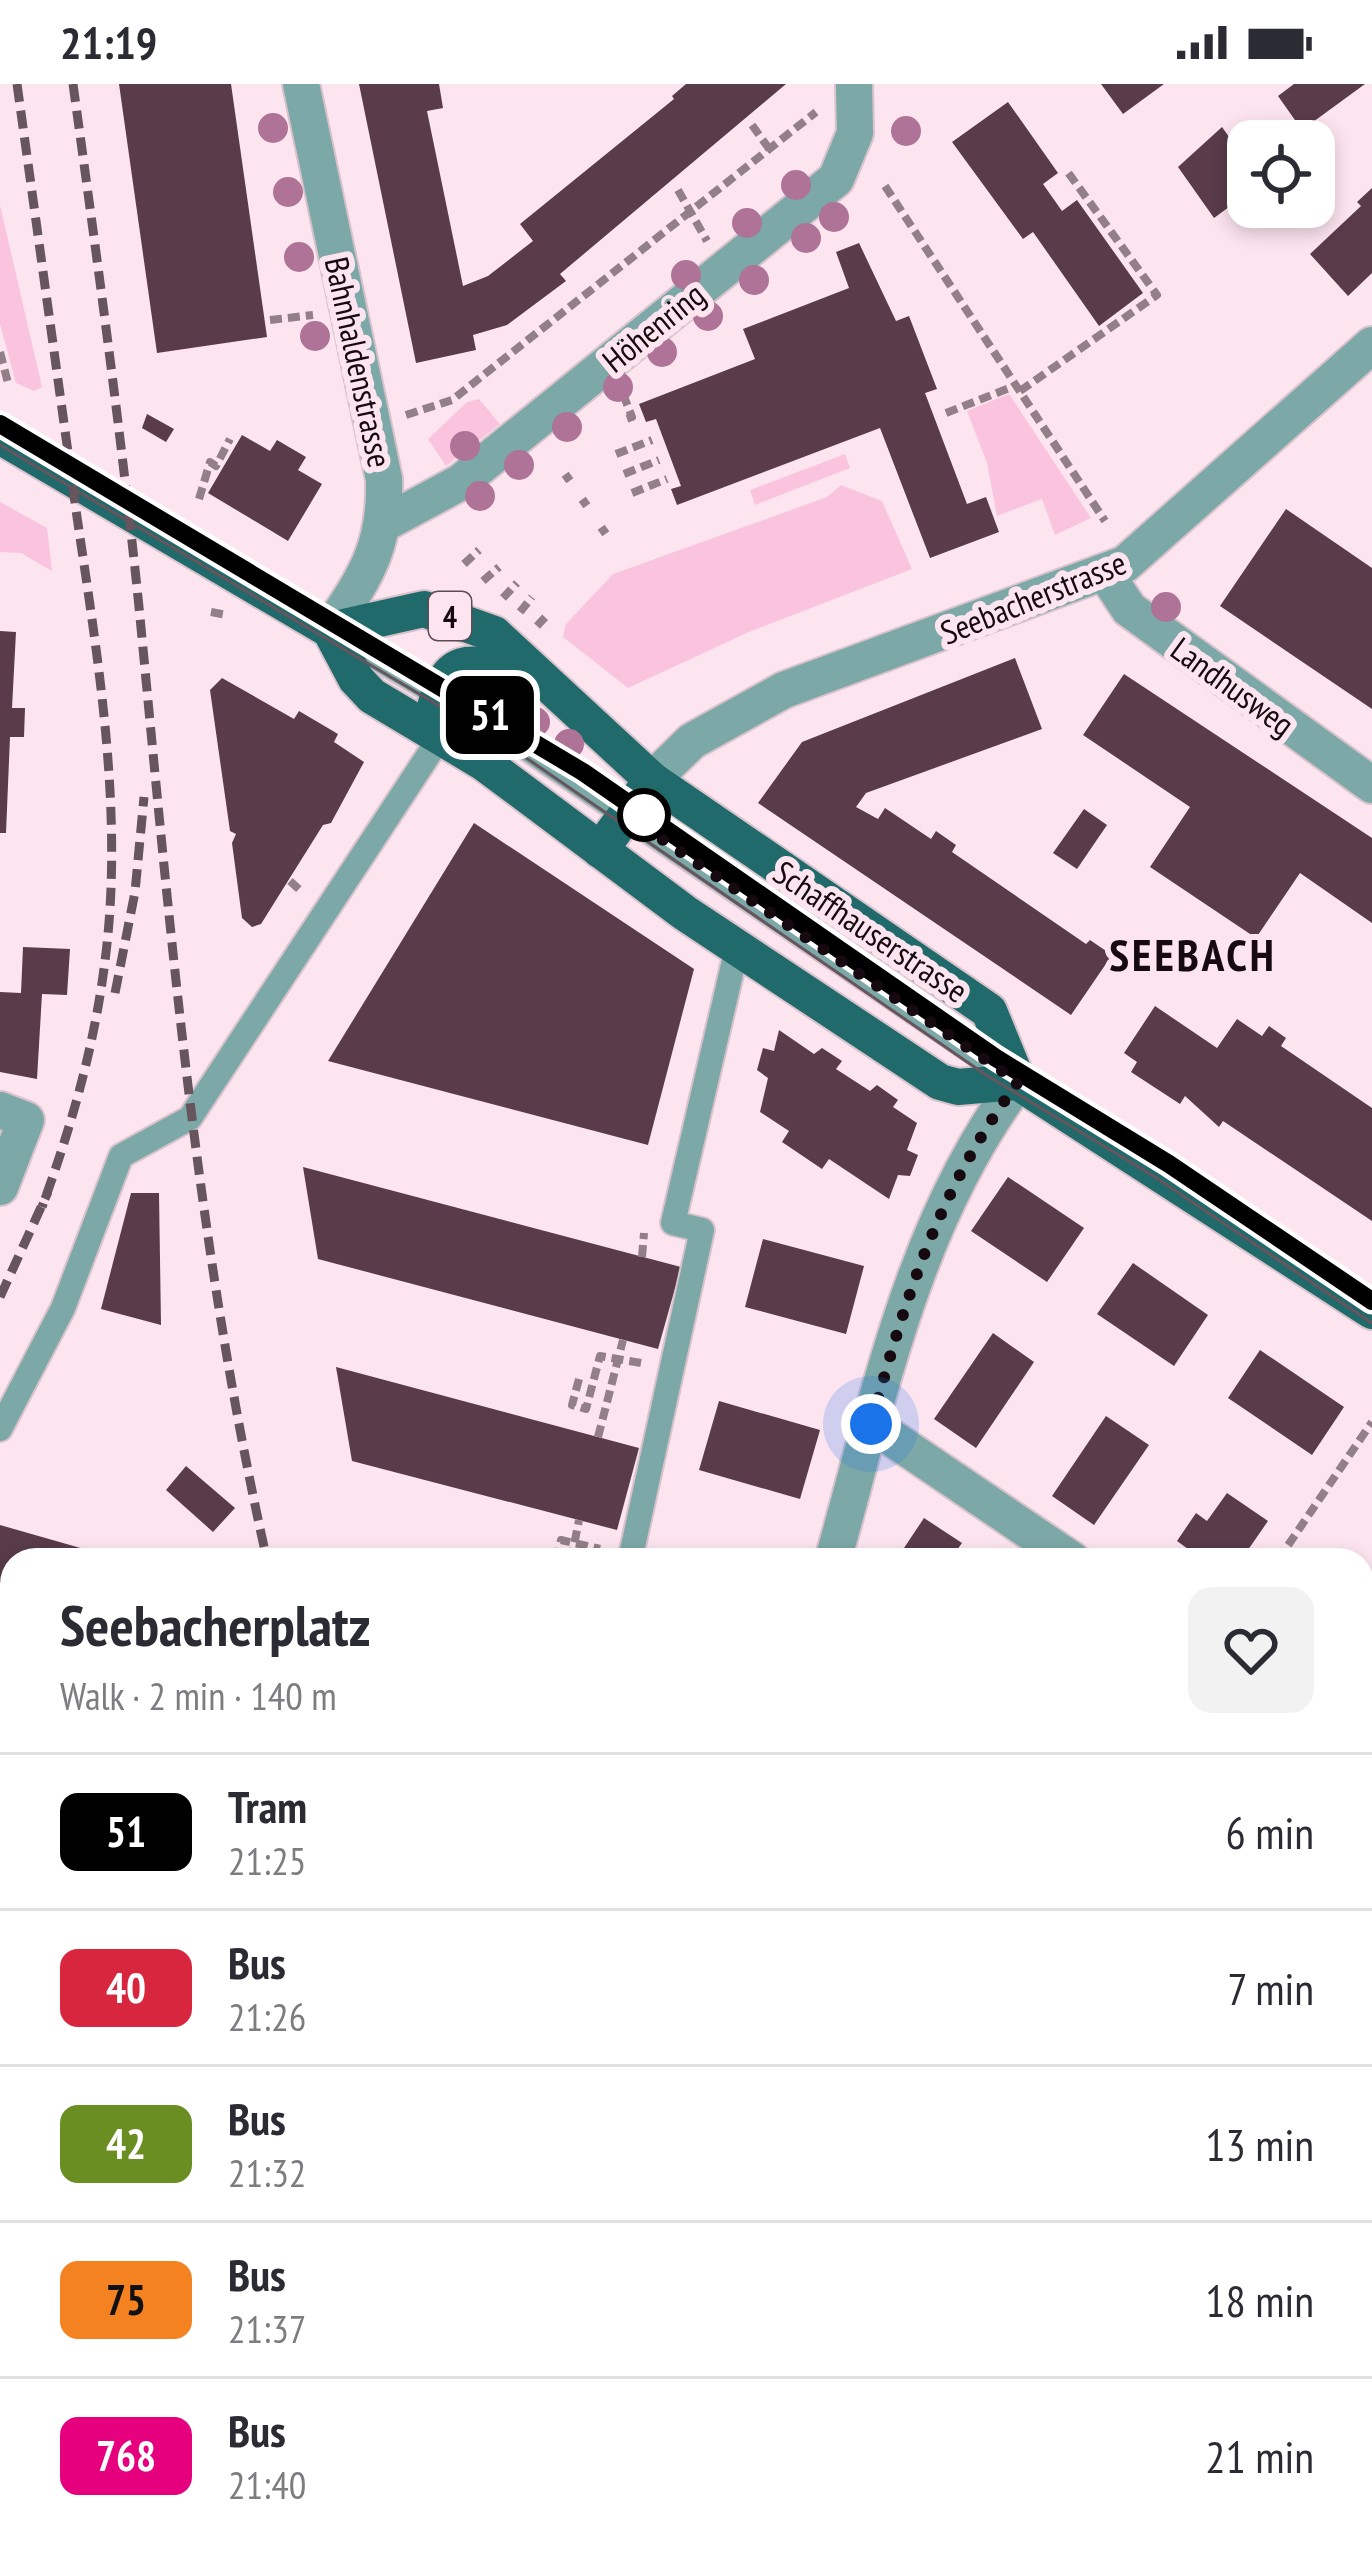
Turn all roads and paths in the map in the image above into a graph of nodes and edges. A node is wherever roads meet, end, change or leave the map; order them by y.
1 (301, 84) edge
2 (842, 91) edge
3 (752, 125) dead end
4 (770, 150) junction
5 (1067, 172) dead end
6 (885, 186) dead end
7 (678, 190) dead end
8 (692, 215) junction
9 (716, 253) dead end
10 (326, 313) dead end
11 (270, 320) dead end
12 (1372, 344) edge
13 (0, 352) edge
14 (8, 383) dead end
15 (1018, 388) junction
16 (622, 393) dead end
17 (946, 413) dead end
18 (393, 419) dead end
19 (626, 419) dead end
20 (0, 436) edge
21 (230, 439) dead end
22 (652, 440) dead end
23 (616, 454) dead end
24 (659, 460) dead end
25 (624, 474) dead end
26 (667, 479) dead end
27 (632, 493) dead end
28 (199, 499) dead end
29 (1105, 521) dead end
30 (385, 523) junction
31 (479, 550) dead end
32 (464, 564) dead end
33 (499, 567) dead end
34 (1106, 574) junction
35 (483, 581) dead end
36 (517, 583) dead end
37 (502, 600) dead end
38 (549, 613) dead end
39 (536, 627) dead end
40 (330, 630) junction
41 (549, 687) junction
42 (436, 720) junction
43 (652, 779) junction
44 (1372, 785) edge
45 (625, 814) junction
46 (600, 850) junction
47 (737, 948) junction
48 (1018, 1082) junction
49 (0, 1110) edge
50 (0, 1187) edge
51 (1372, 1311) edge
52 (623, 1340) dead end
53 (600, 1356) dead end
54 (579, 1379) dead end
55 (1372, 1422) edge
56 (871, 1424) junction
57 (0, 1429) edge
58 (598, 1437) dead end
59 (579, 1520) dead end
60 (561, 1540) dead end
61 (559, 1548) edge
62 (573, 1548) edge
63 (633, 1548) edge
64 (836, 1548) edge
65 (1054, 1548) edge
66 (1286, 1548) edge

1 - 30 street, Bahnhaldenstrasse
2 - 4 path
2 - 30 street, Höhenring
3 - 4 path
4 - 8 path
5 - 15 path
6 - 15 path
7 - 8 path
8 - 9 path
8 - 18 path
10 - 11 path
12 - 34 street, Seebacherstrasse
13 - 14 path
15 - 17 path
15 - 29 path
16 - 19 path
20 - 40 main road, Schaffhauserstrasse
21 - 28 path
22 - 23 path
24 - 25 path
26 - 27 path
30 - 40 street, Bahnhaldenstrasse
31 - 32 path
33 - 35 path
34 - 43 street, Seebacherstrasse
34 - 44 street, Landhusweg
36 - 37 path
38 - 39 path
40 - 41 main road, Schaffhauserstrasse / 4
40 - 42 main road, Schaffhauserstrasse
41 - 42 main road
41 - 43 main road, Schaffhauserstrasse / 4
42 - 45 lane, Schaffhauserstrasse
42 - 46 main road, Schaffhauserstrasse
42 - 57 lane
43 - 45 main road
43 - 48 main road, Schaffhauserstrasse / 4
45 - 46 main road
45 - 48 lane, Schaffhauserstrasse
46 - 47 main road, Schaffhauserstrasse
47 - 48 main road, Schaffhauserstrasse
47 - 63 lane
48 - 51 main road, Schaffhauserstrasse
48 - 56 street
49 - 50 street
52 - 58 path
53 - 54 path
55 - 66 path
56 - 64 street
56 - 65 street
59 - 62 path
60 - 61 path

